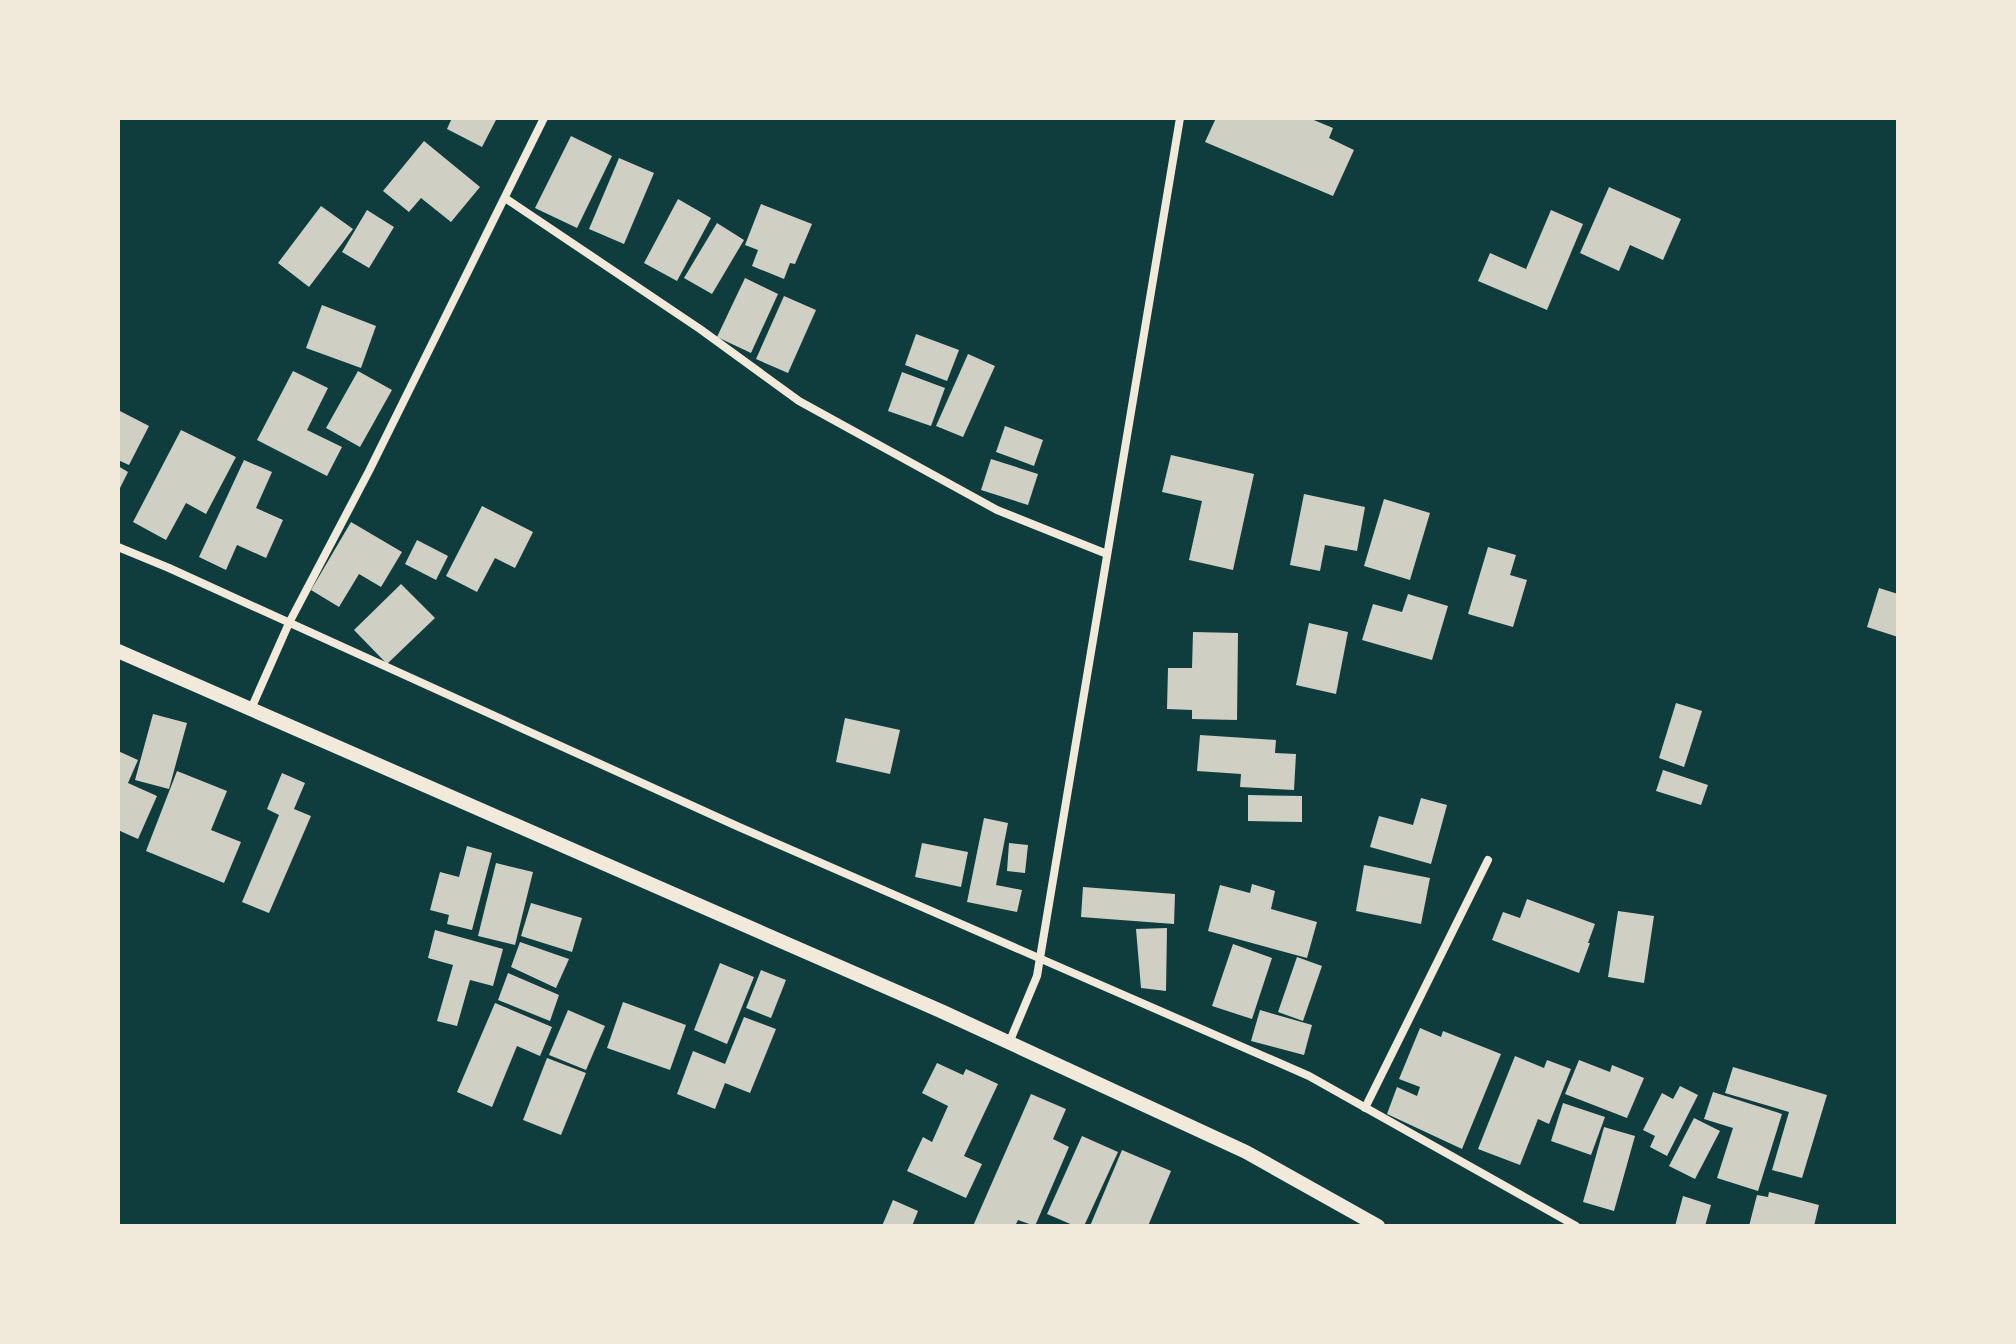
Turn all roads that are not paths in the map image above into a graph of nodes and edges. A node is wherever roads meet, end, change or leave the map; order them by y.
1 (544, 118) edge
2 (1180, 118) edge
3 (505, 198) junction
4 (118, 547) edge
5 (1107, 554) junction
6 (289, 623) junction
7 (118, 651) edge
8 (251, 709) junction
9 (1488, 860) dead end
10 (1040, 958) junction
11 (1009, 1043) junction
12 (1365, 1108) junction
13 (1378, 1226) edge
14 (1576, 1226) edge

1 - 3 street
2 - 5 street
3 - 5 street
3 - 6 street
4 - 6 street
5 - 10 street
6 - 8 street
6 - 10 street
7 - 8 street
8 - 11 street
9 - 12 street
10 - 11 street
10 - 12 street
11 - 13 street
12 - 14 street

